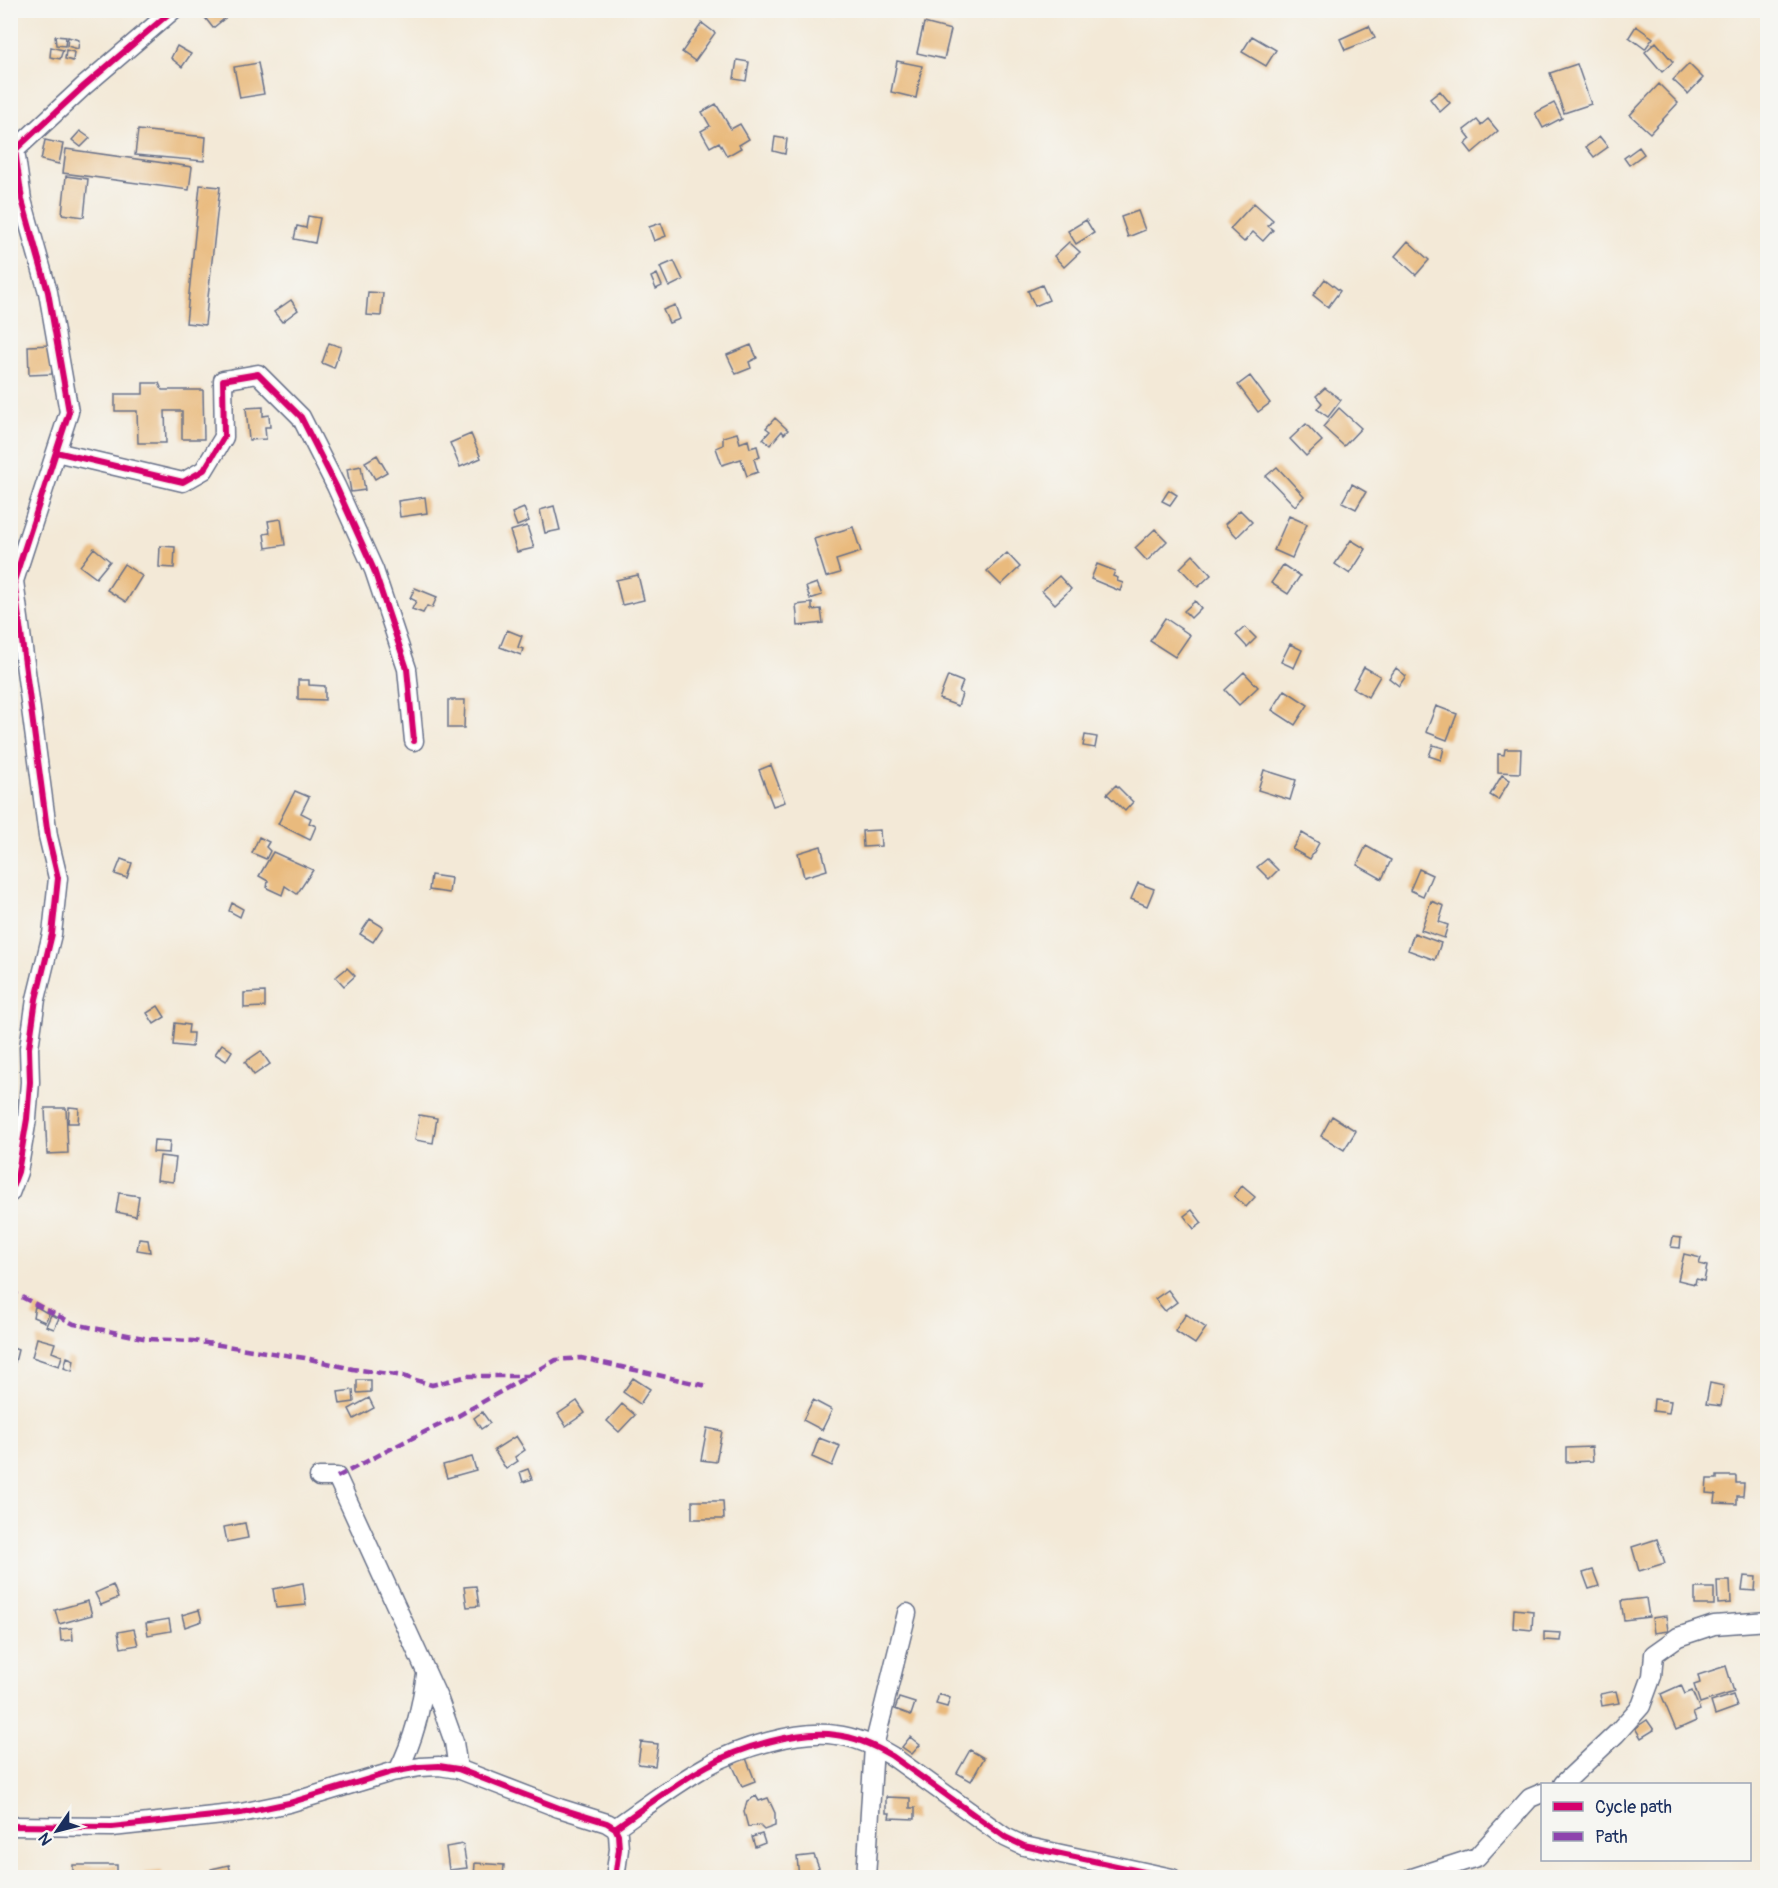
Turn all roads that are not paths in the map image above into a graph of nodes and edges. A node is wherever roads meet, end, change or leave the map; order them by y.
1 (173, 10) edge
2 (56, 452) junction
3 (414, 741) dead end
4 (10, 1193) edge
5 (319, 1477) dead end
6 (907, 1613) dead end
7 (1767, 1621) edge
8 (426, 1675) junction
9 (874, 1746) junction
10 (458, 1769) junction
11 (398, 1771) junction
12 (1565, 1783) edge
13 (1541, 1793) edge
14 (10, 1826) edge
15 (615, 1828) junction
16 (615, 1878) edge
17 (866, 1878) edge
18 (1172, 1878) edge
19 (1412, 1878) edge

1 - 2 street
2 - 3 street
2 - 4 street
5 - 8 street
6 - 9 street
7 - 12 street
8 - 10 street
8 - 11 street
9 - 15 street
9 - 17 street
9 - 18 street
10 - 11 street
10 - 15 street
11 - 14 street
13 - 19 street
15 - 16 street

